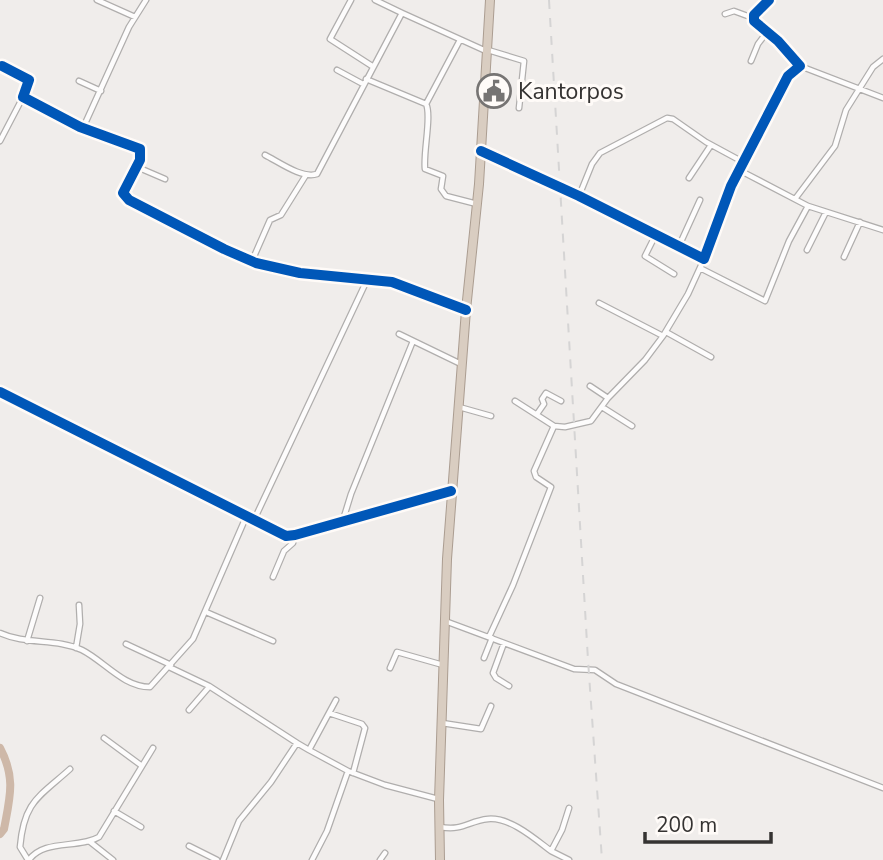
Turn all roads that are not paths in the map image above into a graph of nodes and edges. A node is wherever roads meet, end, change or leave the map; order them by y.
1 (97, 0) edge
2 (146, 0) edge
3 (351, 0) edge
4 (375, 0) edge
5 (490, 0) edge
6 (768, 0) edge
7 (402, 13) junction
8 (725, 14) dead end
9 (135, 17) junction
10 (753, 18) junction
11 (767, 32) junction
12 (460, 40) junction
13 (487, 51) junction
14 (883, 59) edge
15 (751, 61) dead end
16 (2, 66) dead end
17 (372, 66) junction
18 (800, 66) junction
19 (337, 69) dead end
20 (79, 81) dead end
21 (365, 81) junction
22 (858, 89) junction
23 (101, 91) junction
24 (23, 97) junction
25 (883, 98) edge
26 (426, 104) junction
27 (519, 108) dead end
28 (83, 128) junction
29 (0, 141) edge
30 (711, 145) junction
31 (481, 151) junction
32 (265, 155) dead end
33 (743, 162) junction
34 (137, 167) junction
35 (739, 170) junction
36 (306, 175) junction
37 (689, 178) dead end
38 (165, 179) dead end
39 (579, 196) junction
40 (795, 199) junction
41 (700, 200) dead end
42 (477, 204) junction
43 (808, 206) junction
44 (826, 212) junction
45 (860, 222) junction
46 (883, 230) edge
47 (656, 234) junction
48 (679, 246) junction
49 (807, 250) dead end
50 (844, 257) dead end
51 (705, 259) junction
52 (252, 261) junction
53 (700, 268) junction
54 (674, 274) dead end
55 (368, 278) junction
56 (598, 303) dead end
57 (466, 310) junction
58 (399, 334) dead end
59 (664, 334) junction
60 (413, 341) junction
61 (711, 357) dead end
62 (462, 364) junction
63 (590, 386) dead end
64 (0, 392) edge
65 (608, 398) junction
66 (515, 401) dead end
67 (561, 401) dead end
68 (458, 407) junction
69 (602, 407) junction
70 (537, 414) junction
71 (491, 416) dead end
72 (555, 426) junction
73 (632, 426) dead end
74 (451, 491) junction
75 (246, 517) junction
76 (344, 520) junction
77 (253, 521) junction
78 (295, 536) junction
79 (273, 577) dead end
80 (40, 598) dead end
81 (79, 606) dead end
82 (206, 612) junction
83 (445, 621) junction
84 (0, 633) edge
85 (491, 638) junction
86 (27, 641) junction
87 (273, 641) dead end
88 (505, 643) junction
89 (126, 645) dead end
90 (76, 648) junction
91 (484, 658) dead end
92 (443, 665) junction
93 (170, 666) junction
94 (390, 668) dead end
95 (209, 686) junction
96 (509, 686) dead end
97 (336, 700) dead end
98 (491, 706) dead end
99 (189, 710) dead end
100 (329, 713) junction
101 (442, 723) junction
102 (104, 738) dead end
103 (296, 743) junction
104 (153, 748) dead end
105 (309, 750) junction
106 (142, 766) junction
107 (70, 769) dead end
108 (351, 772) junction
109 (883, 788) edge
110 (439, 800) junction
111 (569, 808) dead end
112 (114, 811) junction
113 (141, 827) dead end
114 (439, 827) junction
115 (89, 841) junction
116 (189, 846) dead end
117 (551, 851) junction
118 (385, 853) dead end
119 (29, 860) edge
120 (113, 860) edge
121 (217, 860) edge
122 (223, 860) edge
123 (313, 860) edge
124 (380, 860) edge
125 (440, 860) edge
126 (569, 860) edge

1 - 9 street
2 - 9 street
3 - 17 street
4 - 7 street
5 - 13 highway
6 - 10 street
7 - 12 street
7 - 17 street
8 - 10 street
9 - 23 street
10 - 11 street
11 - 15 street
11 - 18 street
12 - 13 street
12 - 26 street
13 - 27 street
13 - 31 highway
14 - 22 street
16 - 24 street
17 - 21 street
18 - 22 street
18 - 33 street
19 - 21 street
20 - 23 street
21 - 26 street
21 - 36 street
22 - 25 street
22 - 40 street
23 - 28 street
24 - 28 street
24 - 29 street
26 - 42 street
28 - 34 street
30 - 33 street
30 - 37 street
30 - 39 street
31 - 39 street
31 - 42 highway
32 - 36 street
33 - 35 street
34 - 38 street
34 - 52 street
35 - 40 street
35 - 51 street
36 - 52 street
39 - 47 street
40 - 43 street
41 - 48 street
42 - 57 highway
43 - 44 street
43 - 53 street
44 - 45 street
44 - 49 street
45 - 46 street
45 - 50 street
47 - 48 street
47 - 54 street
48 - 51 street
51 - 53 street
52 - 55 street
53 - 59 street
55 - 57 street
55 - 77 street
56 - 59 street
57 - 62 highway
58 - 60 street
59 - 61 street
59 - 65 street
60 - 62 street
60 - 76 street
62 - 68 highway
63 - 65 street
64 - 75 street
65 - 69 street
66 - 70 street
67 - 70 street
68 - 71 street
68 - 74 highway
69 - 72 street
69 - 73 street
70 - 72 street
72 - 85 street
74 - 76 street
74 - 83 highway
75 - 77 street
75 - 82 street
76 - 78 street
77 - 78 street
78 - 79 street
80 - 86 street
81 - 90 street
82 - 87 street
82 - 93 street
83 - 85 street
83 - 92 highway
84 - 86 street
85 - 88 street
85 - 91 street
86 - 90 street
88 - 96 street
88 - 109 street
89 - 93 street
90 - 93 street
92 - 94 street
92 - 101 highway
93 - 95 street
95 - 99 street
95 - 103 street
97 - 100 street
98 - 101 street
100 - 105 street
100 - 108 street
101 - 110 highway
102 - 106 street
103 - 105 street
103 - 122 street
104 - 106 street
105 - 108 street
106 - 112 street
107 - 119 street
108 - 110 street
108 - 123 street
110 - 114 highway
111 - 117 street
112 - 113 street
112 - 115 street
114 - 117 street
114 - 125 highway
115 - 119 street
115 - 120 street
116 - 121 street
117 - 126 street
118 - 124 street

